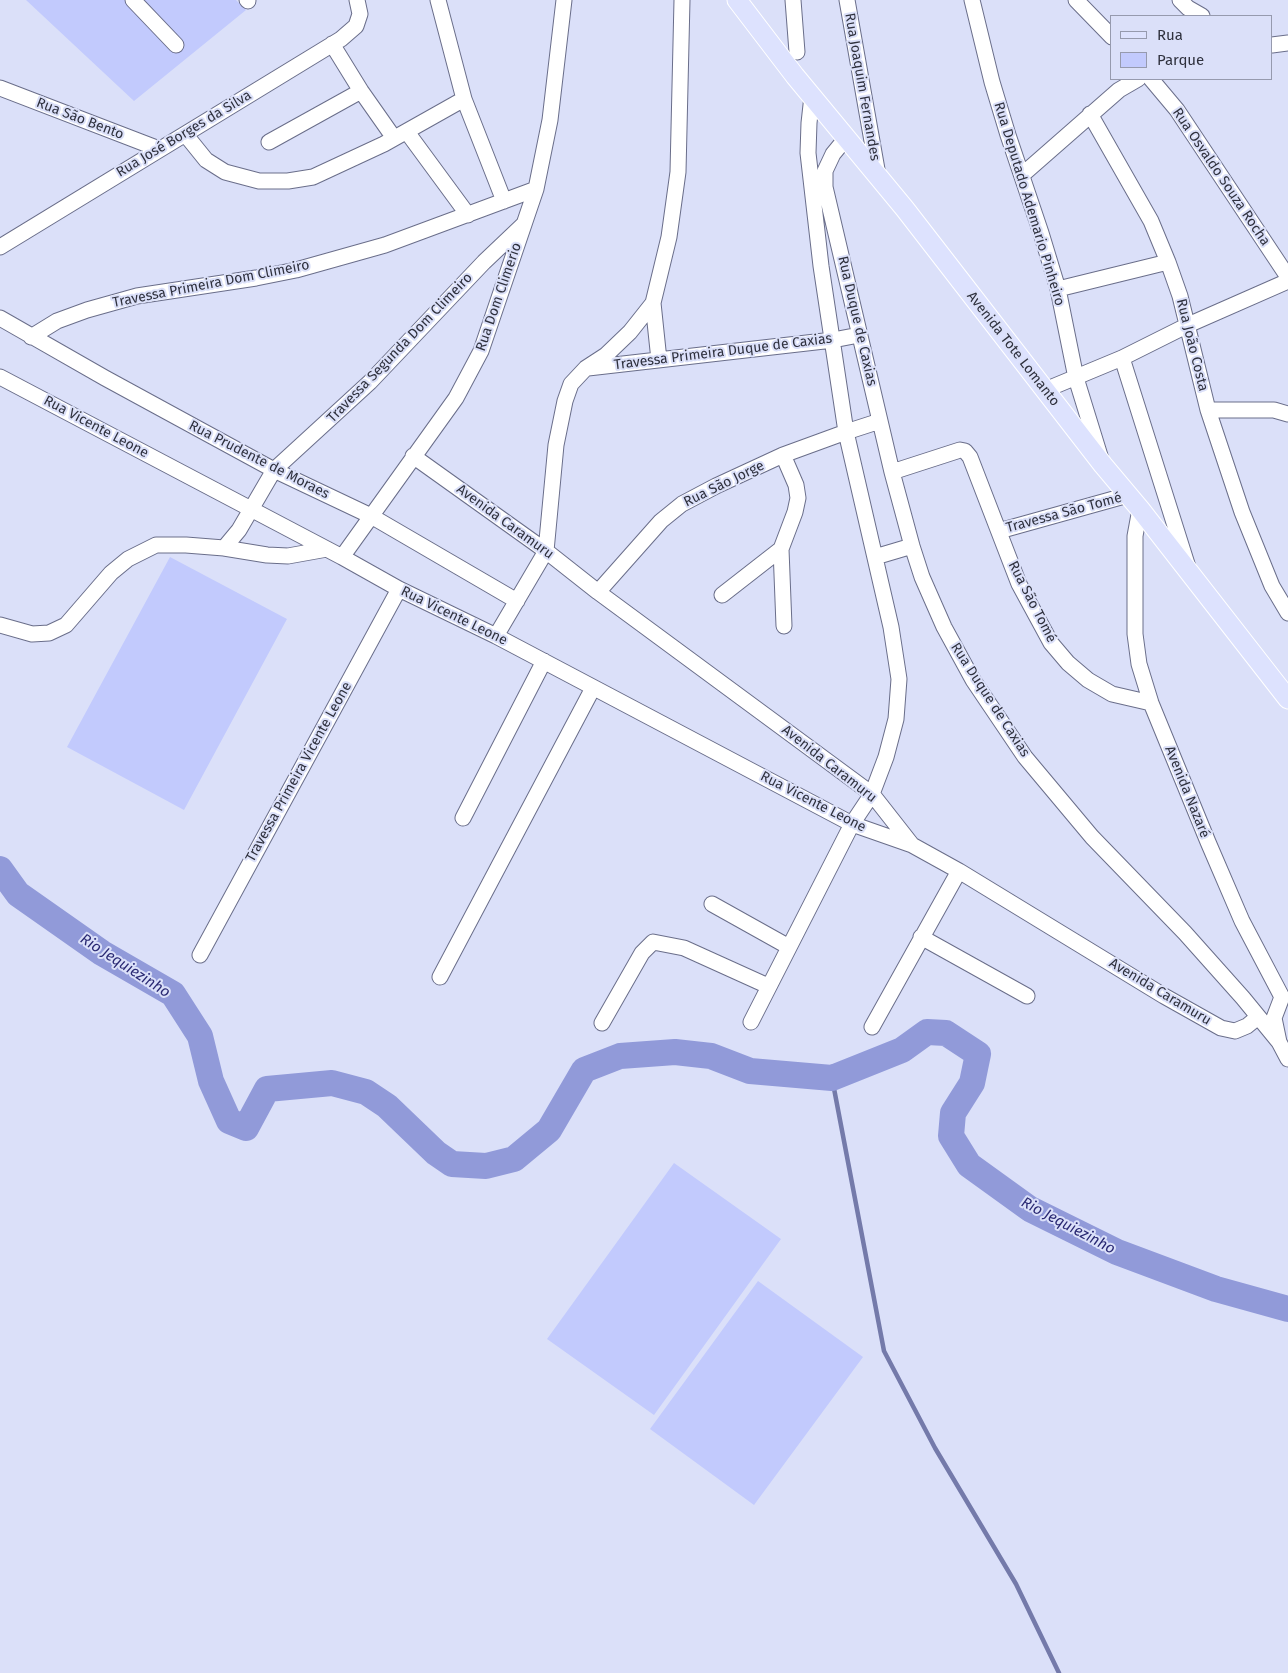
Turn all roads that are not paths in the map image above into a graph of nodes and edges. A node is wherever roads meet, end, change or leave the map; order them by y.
1 (133, 0) edge
2 (438, 0) edge
3 (564, 0) edge
4 (682, 0) edge
5 (737, 0) edge
6 (793, 0) edge
7 (847, 0) edge
8 (972, 0) edge
9 (1076, 0) edge
10 (1180, 0) edge
11 (358, 7) edge
12 (1200, 15) edge
13 (1110, 35) edge
14 (332, 44) junction
15 (176, 45) dead end
16 (797, 52) dead end
17 (1136, 80) edge
18 (1153, 80) edge
19 (0, 88) edge
20 (361, 91) junction
21 (812, 96) junction
22 (464, 99) junction
23 (1090, 114) junction
24 (185, 134) junction
25 (400, 135) junction
26 (847, 137) junction
27 (269, 142) dead end
28 (159, 149) junction
29 (878, 174) junction
30 (1022, 175) junction
31 (818, 187) junction
32 (536, 189) junction
33 (504, 201) junction
34 (468, 215) junction
35 (524, 224) junction
36 (2, 242) edge
37 (1168, 262) junction
38 (1288, 277) edge
39 (1288, 281) edge
40 (1058, 290) junction
41 (653, 303) junction
42 (0, 318) edge
43 (1188, 325) junction
44 (860, 335) junction
45 (31, 337) junction
46 (833, 340) junction
47 (1122, 358) junction
48 (659, 360) junction
49 (586, 368) junction
50 (0, 377) edge
51 (1076, 378) junction
52 (1045, 390) junction
53 (1208, 410) junction
54 (1288, 414) edge
55 (880, 421) junction
56 (846, 432) junction
57 (413, 456) junction
58 (783, 456) junction
59 (1103, 465) junction
60 (274, 470) junction
61 (892, 472) junction
62 (1134, 502) junction
63 (250, 509) junction
64 (371, 516) junction
65 (998, 531) junction
66 (912, 546) junction
67 (224, 548) junction
68 (327, 549) junction
69 (781, 549) junction
70 (546, 551) junction
71 (875, 556) junction
72 (342, 557) junction
73 (1191, 576) junction
74 (399, 589) junction
75 (598, 592) junction
76 (722, 595) dead end
77 (517, 601) junction
78 (1288, 613) edge
79 (0, 625) edge
80 (784, 626) dead end
81 (496, 636) junction
82 (544, 661) junction
83 (593, 688) junction
84 (1288, 699) edge
85 (1151, 703) junction
86 (872, 794) junction
87 (463, 818) dead end
88 (852, 824) junction
89 (912, 845) junction
90 (959, 871) junction
91 (712, 904) dead end
92 (920, 938) junction
93 (789, 947) junction
94 (200, 955) dead end
95 (440, 977) dead end
96 (768, 986) junction
97 (1027, 996) dead end
98 (1285, 999) edge
99 (1258, 1017) junction
100 (751, 1022) dead end
101 (602, 1023) dead end
102 (872, 1027) dead end
103 (1279, 1042) junction
104 (1288, 1058) edge

1 - 15 street
2 - 22 street
3 - 32 street, Rua Dom Climerio
4 - 41 street
5 - 21 main road, Avenida Tote Lomanto
6 - 16 street
7 - 29 street, Rua Joaquim Fernandes
8 - 30 street, Rua Deputado Ademario Pinheiro
9 - 13 street
10 - 12 street
11 - 14 street, Rua José Borges da Silva
14 - 20 street
14 - 24 street, Rua José Borges da Silva
17 - 23 street
18 - 38 street, Rua Osvaldo Souza Rocha
19 - 28 street, Rua São Bento
20 - 25 street
20 - 27 street
21 - 26 main road, Avenida Tote Lomanto
21 - 31 street, Rua Duque de Caxias
22 - 25 street
22 - 33 street
23 - 30 street
23 - 37 street, Rua João Costa
24 - 25 street
24 - 28 street, Rua José Borges da Silva
25 - 34 street
26 - 29 main road, Avenida Tote Lomanto
26 - 31 street, Rua Duque de Caxias
28 - 36 street, Rua José Borges da Silva
29 - 52 main road, Avenida Tote Lomanto
30 - 40 street, Rua Deputado Ademario Pinheiro
31 - 44 street, Rua Duque de Caxias
31 - 46 street, Rua Duque de Caxias
32 - 33 street, Travessa Primeira Dom Climeiro
32 - 35 street, Rua Dom Climerio
33 - 34 street, Travessa Primeira Dom Climeiro
34 - 45 street, Travessa Primeira Dom Climeiro
35 - 57 street, Rua Dom Climerio
35 - 60 street, Travessa Segunda Dom Climeiro
37 - 40 street
37 - 43 street, Rua João Costa
39 - 43 street
40 - 51 street, Rua Deputado Ademario Pinheiro
41 - 48 street
41 - 49 street
42 - 45 street, Rua Prudente de Moraes
43 - 47 street
43 - 53 street, Rua João Costa
44 - 46 street, Travessa Primeira Duque de Caxias
44 - 55 street, Rua Duque de Caxias
45 - 60 street, Rua Prudente de Moraes
46 - 48 street, Travessa Primeira Duque de Caxias
46 - 56 street, Rua Duque de Caxias
47 - 51 street
47 - 73 street
48 - 49 street, Travessa Primeira Duque de Caxias
49 - 70 street
50 - 63 street, Rua Vicente Leone
51 - 52 street
51 - 59 street, Rua Deputado Ademario Pinheiro
52 - 59 main road, Avenida Tote Lomanto
53 - 54 street
53 - 78 street, Rua João Costa
55 - 56 street, Rua São Jorge
55 - 61 street, Rua Duque de Caxias
56 - 58 street, Rua São Jorge
56 - 71 street, Rua Duque de Caxias
57 - 64 street, Rua Dom Climerio
57 - 70 street, Avenida Caramuru
58 - 69 street
58 - 75 street, Rua São Jorge
59 - 62 main road, Avenida Tote Lomanto
60 - 63 street, Travessa Segunda Dom Climeiro
60 - 64 street, Rua Prudente de Moraes
61 - 65 street, Rua São Tomé
61 - 66 street, Rua Duque de Caxias
62 - 65 street, Travessa São Tomé
62 - 73 main road, Avenida Tote Lomanto
62 - 85 street, Avenida Nazaré
63 - 67 street, Travessa Segunda Dom Climeiro
63 - 68 street, Rua Vicente Leone
64 - 72 street, Rua Dom Climerio
64 - 77 street, Rua Prudente de Moraes
65 - 85 street, Rua São Tomé
66 - 71 street
66 - 99 street, Rua Duque de Caxias
67 - 68 street
67 - 79 street
68 - 72 street, Rua Vicente Leone
69 - 76 street
69 - 80 street
70 - 75 street, Avenida Caramuru
70 - 77 street
71 - 86 street, Rua Duque de Caxias
72 - 74 street, Rua Vicente Leone
73 - 84 main road, Avenida Tote Lomanto
74 - 81 street, Rua Vicente Leone
74 - 94 street, Travessa Primeira Vicente Leone
75 - 86 street, Avenida Caramuru
77 - 81 street
81 - 82 street, Rua Vicente Leone
82 - 83 street, Rua Vicente Leone
82 - 87 street
83 - 88 street, Rua Vicente Leone
83 - 95 street
85 - 98 street, Avenida Nazaré
86 - 88 street, Rua Duque de Caxias
86 - 89 street, Avenida Caramuru
88 - 89 street, Rua Vicente Leone
88 - 93 street, Rua Duque de Caxias
89 - 90 street, Avenida Caramuru
90 - 92 street
90 - 99 street, Avenida Caramuru
91 - 93 street
92 - 97 street
92 - 102 street
93 - 96 street, Rua Duque de Caxias
96 - 100 street, Rua Duque de Caxias
96 - 101 street
98 - 103 street, Avenida Nazaré
99 - 103 street, Rua Duque de Caxias
103 - 104 street, Avenida Nazaré

